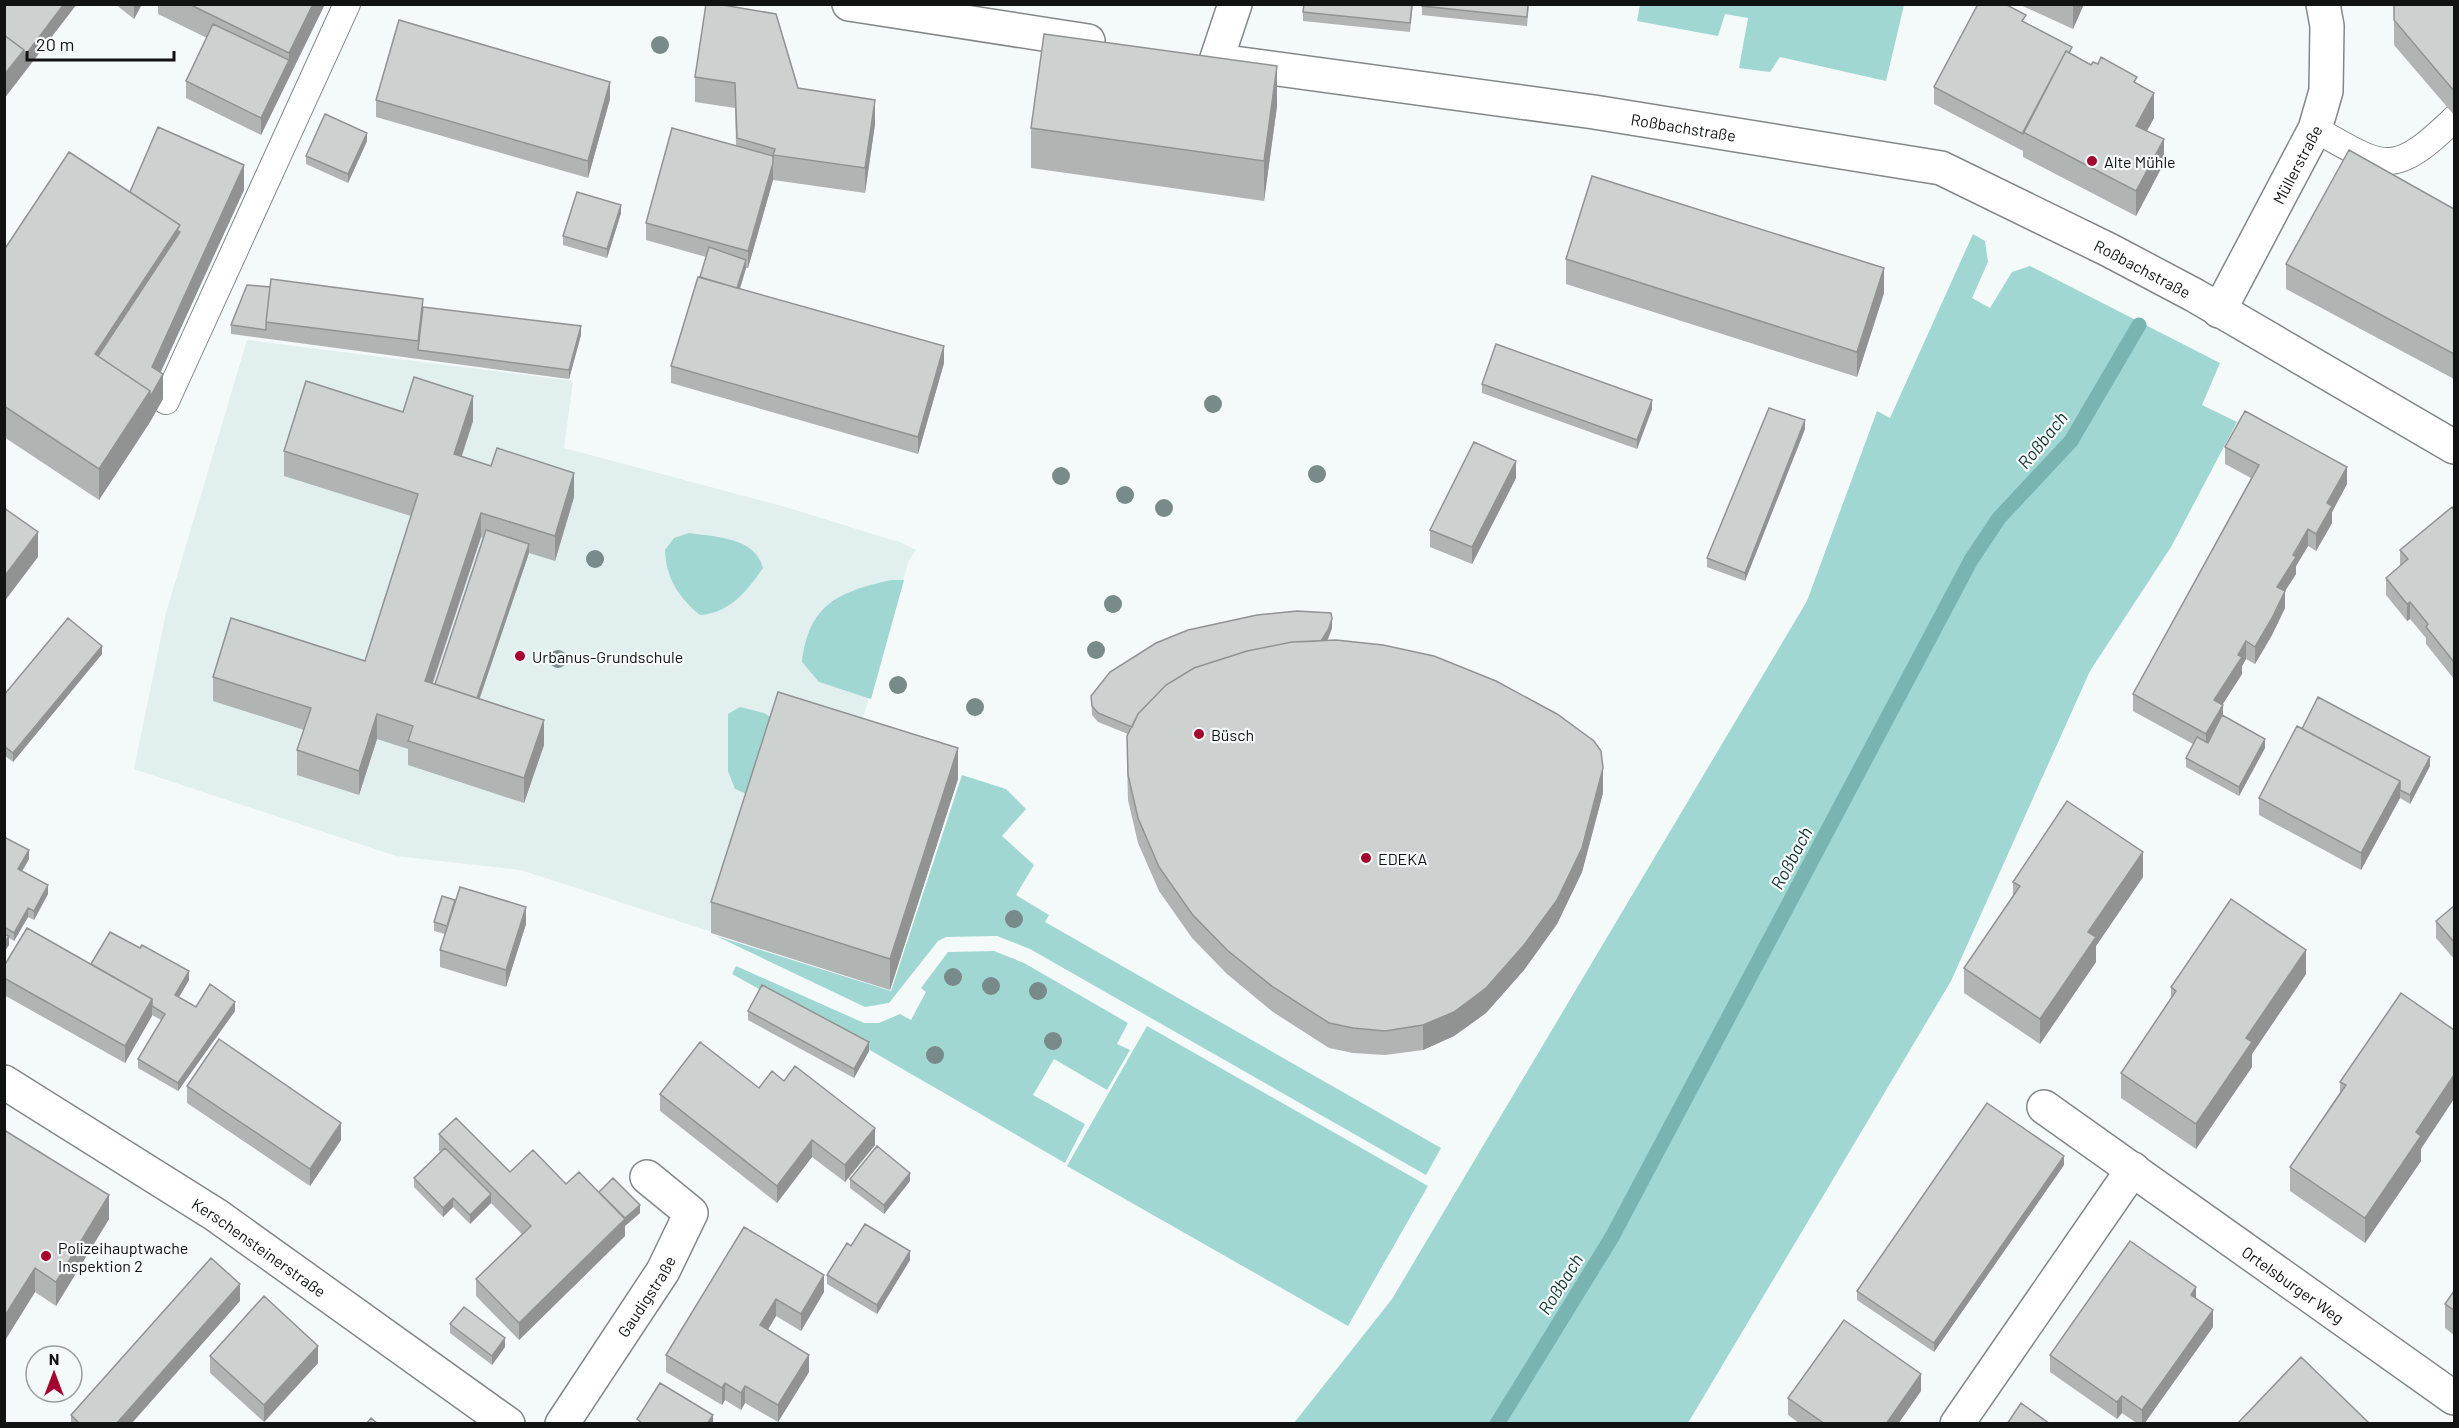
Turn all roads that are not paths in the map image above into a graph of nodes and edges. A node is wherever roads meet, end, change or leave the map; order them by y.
1 (347, 4) edge
2 (849, 4) edge
3 (1235, 4) edge
4 (2323, 4) edge
5 (1122, 46) edge
6 (1181, 56) edge
7 (1216, 61) junction
8 (2454, 119) edge
9 (2315, 129) junction
10 (2219, 311) junction
11 (166, 401) dead end
12 (2454, 447) edge
13 (4, 1082) edge
14 (2044, 1107) dead end
15 (2133, 1169) junction
16 (647, 1177) dead end
17 (2454, 1398) edge
18 (508, 1424) edge
19 (562, 1424) edge
20 (1957, 1424) edge

1 - 11 lane
2 - 5 street
3 - 7 street
4 - 9 street, Müllerstraße
6 - 7 street, Roßbachstraße
7 - 10 street, Roßbachstraße
8 - 9 lane
9 - 10 street, Müllerstraße
10 - 12 street, Roßbachstraße
13 - 18 street, Kerschensteinerstraße
14 - 15 street, Ortelsburger Weg
15 - 17 street, Ortelsburger Weg
15 - 20 street
16 - 19 street, Gaudigstraße

